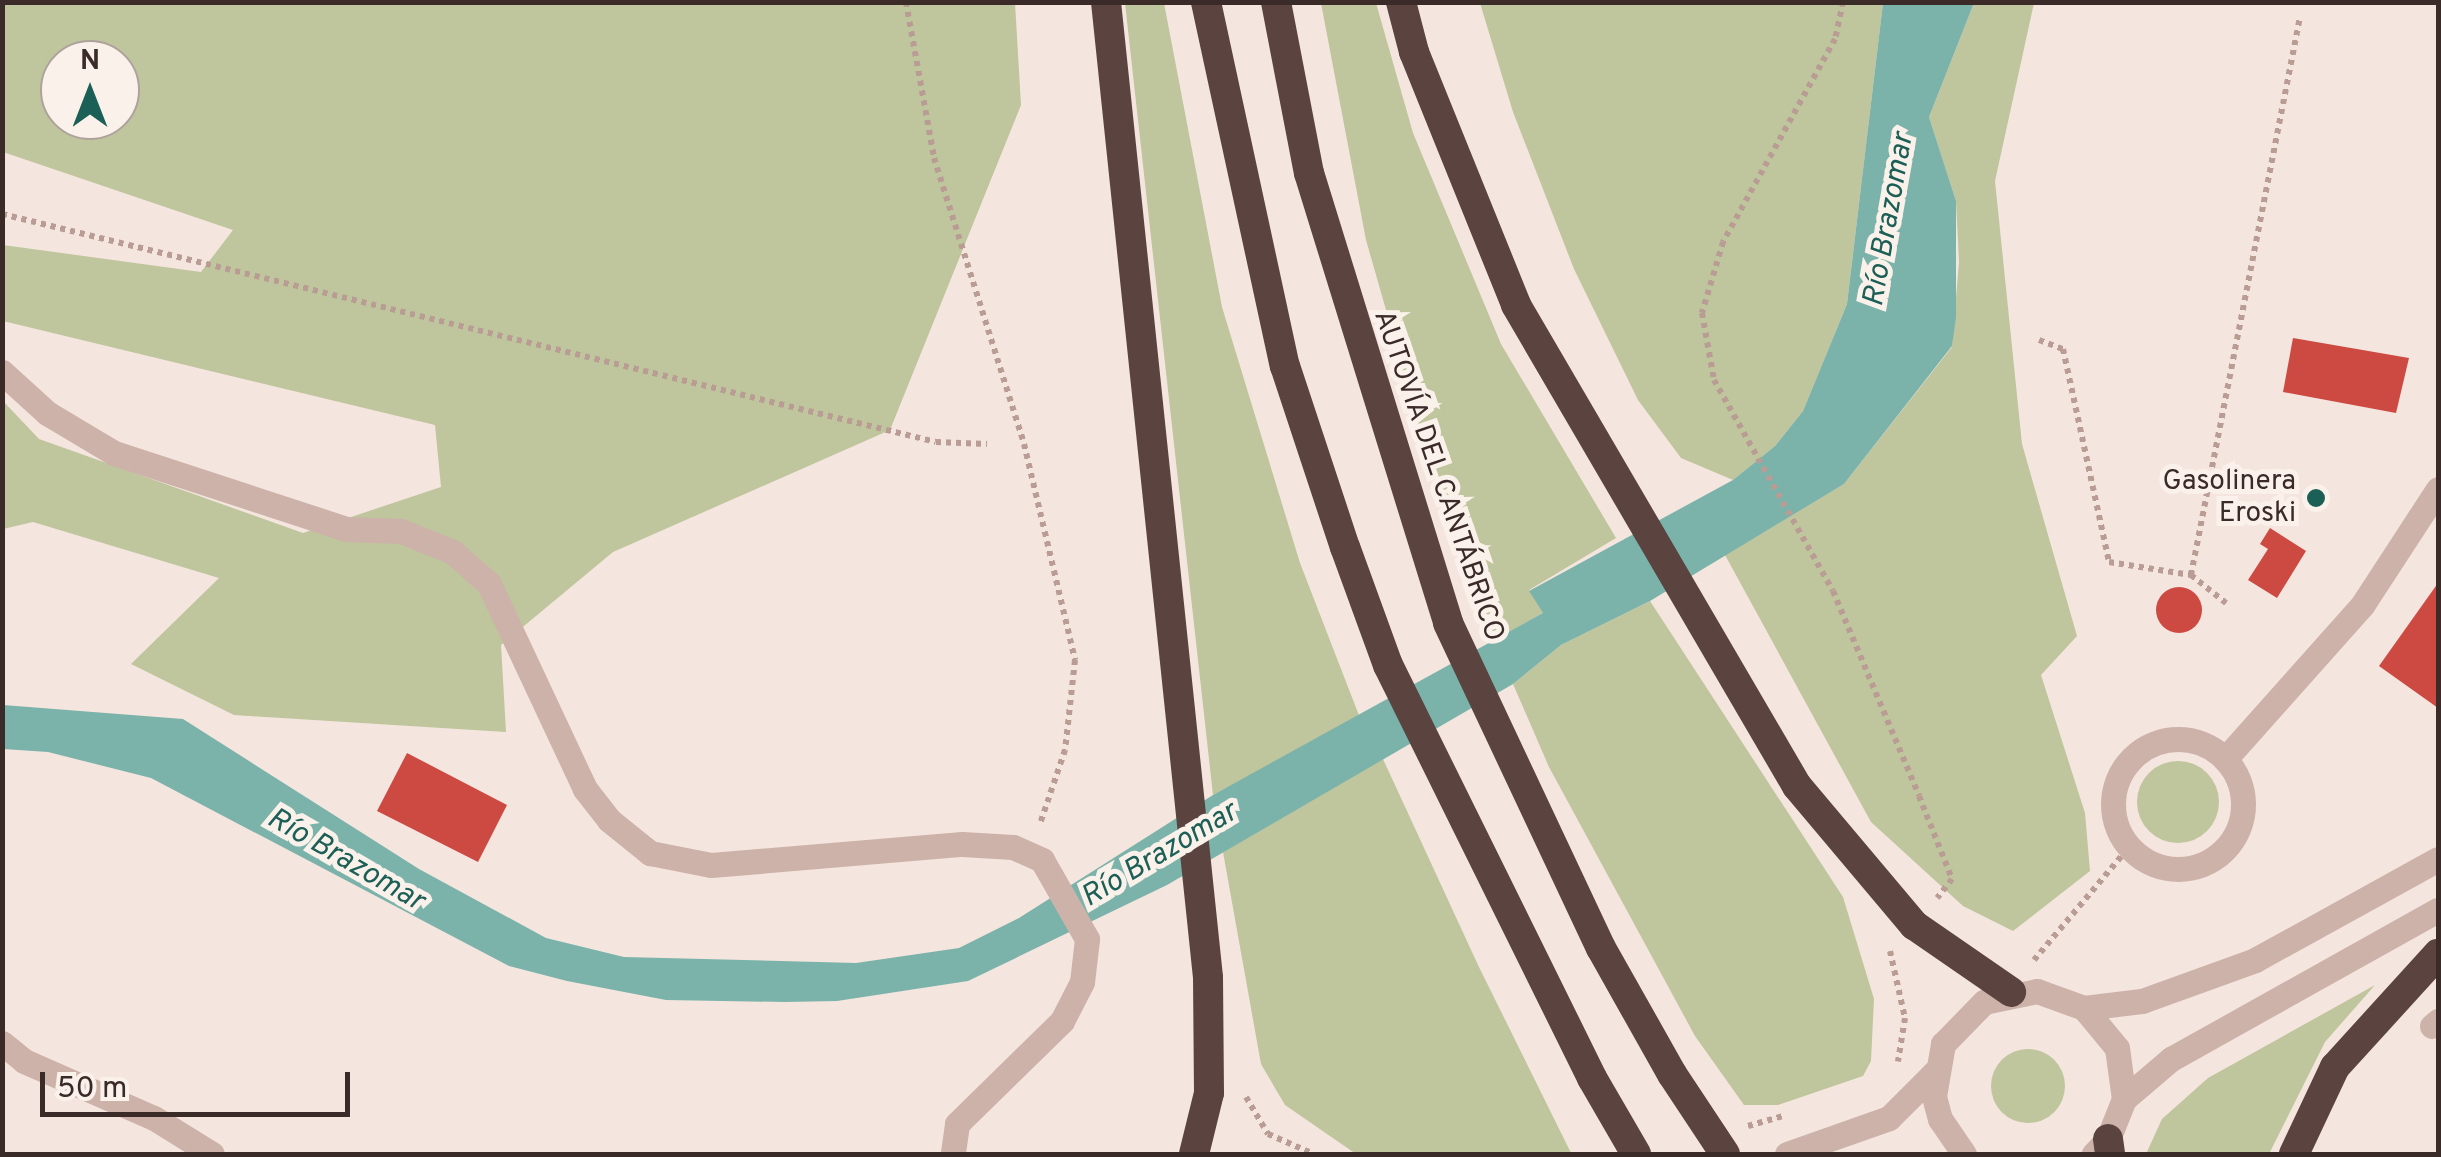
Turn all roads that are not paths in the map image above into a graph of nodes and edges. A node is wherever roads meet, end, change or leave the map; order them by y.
1 (1106, 2) edge
2 (1206, 2) edge
3 (1276, 2) edge
4 (1401, 2) edge
5 (2, 372) edge
6 (2438, 489) edge
7 (2226, 758) junction
8 (2438, 859) edge
9 (2438, 910) edge
10 (2438, 954) edge
11 (2012, 992) junction
12 (2084, 1008) junction
13 (2, 1043) edge
14 (1935, 1072) junction
15 (2124, 1099) junction
16 (2104, 1149) edge
17 (212, 1154) edge
18 (953, 1154) edge
19 (1194, 1154) edge
20 (1636, 1154) edge
21 (1725, 1154) edge
22 (1787, 1154) edge
23 (1964, 1154) edge
24 (2294, 1154) edge

1 - 19 highway
2 - 20 highway, bridge
3 - 21 highway, AUTOVÍA DEL CANTÁBRICO, bridge
4 - 11 highway
5 - 18 street
6 - 7 street
7 - 7 street
8 - 12 street
9 - 15 street
10 - 24 highway
11 - 12 street
11 - 14 street
12 - 15 street
13 - 17 street
14 - 22 street
14 - 23 street
15 - 16 street

